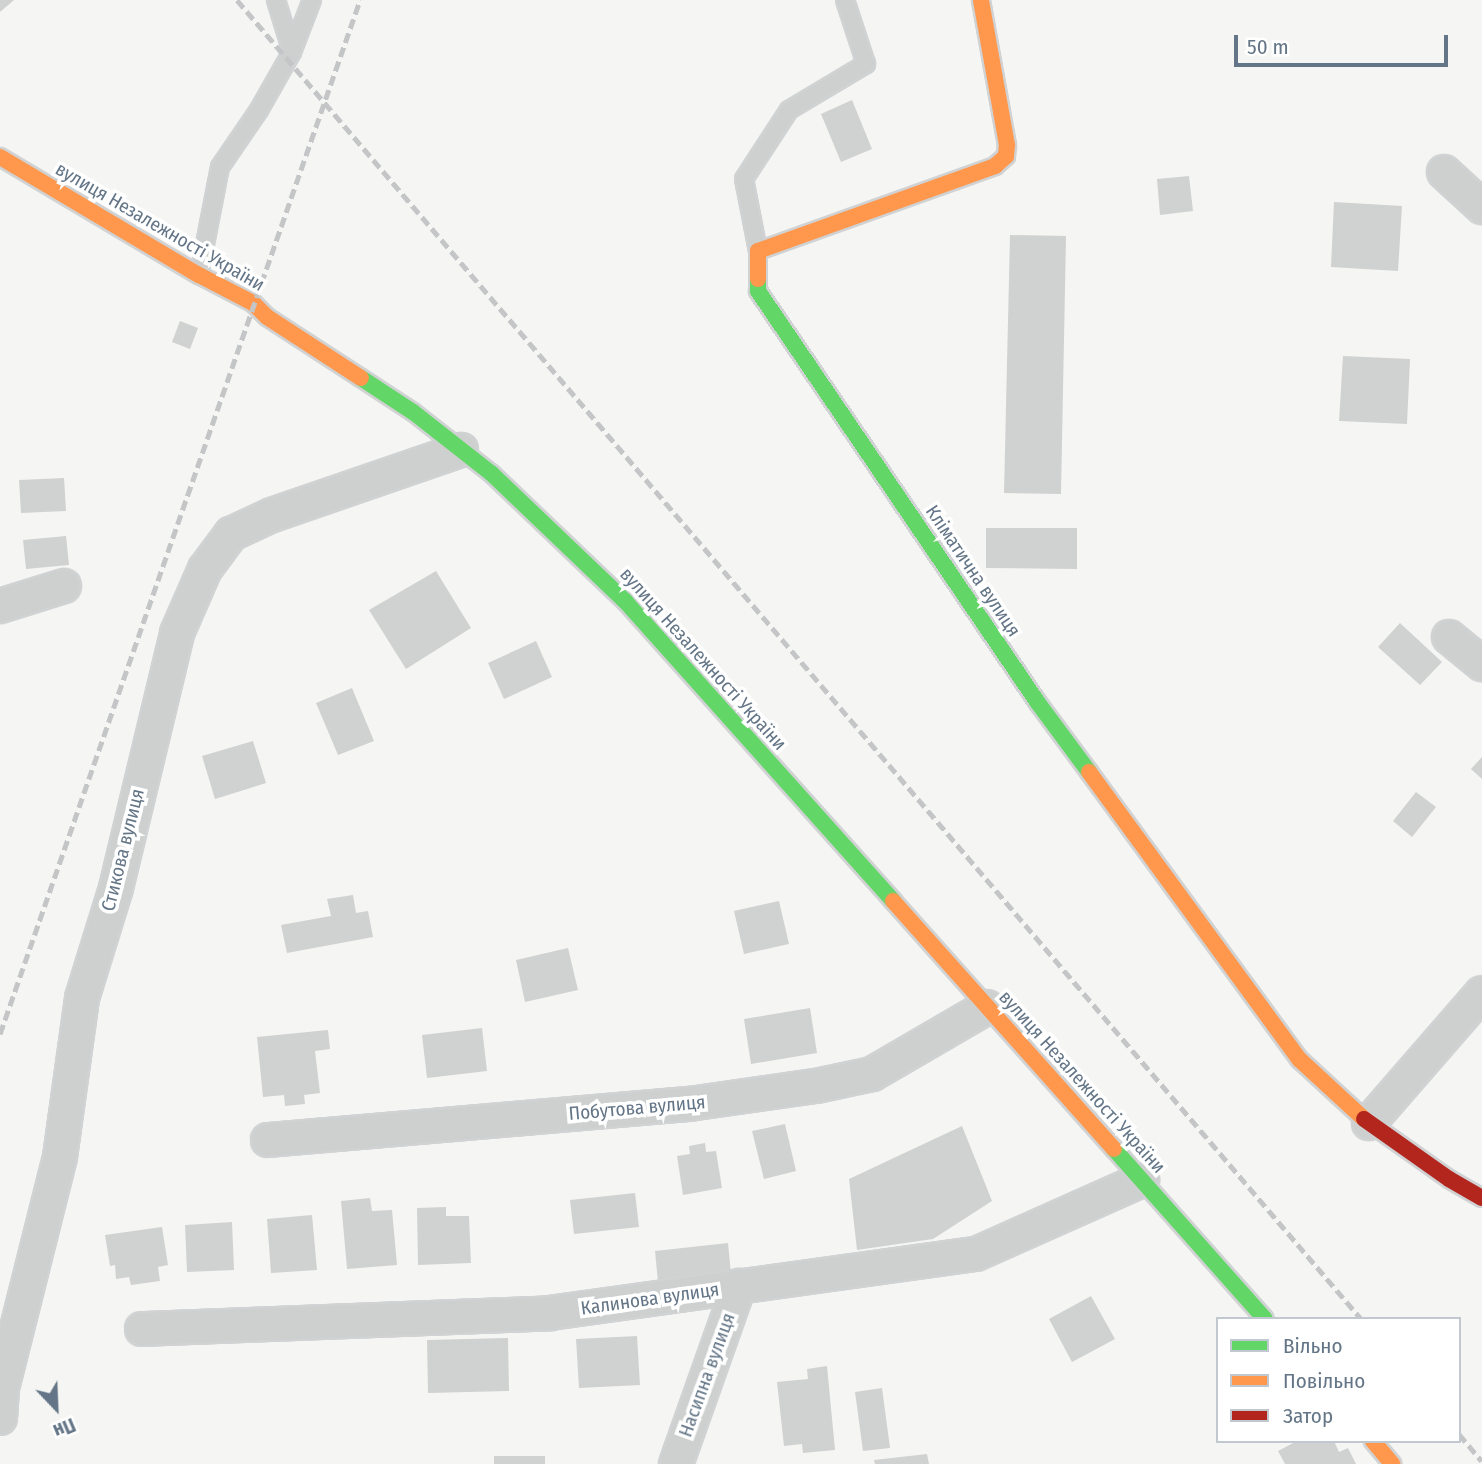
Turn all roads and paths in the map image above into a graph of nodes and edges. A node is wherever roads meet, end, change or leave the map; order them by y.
1 (276, 0) edge
2 (312, 0) edge
3 (845, 0) edge
4 (981, 0) edge
5 (292, 52) junction
6 (0, 157) edge
7 (1444, 172) dead end
8 (1482, 207) edge
9 (758, 251) junction
10 (199, 275) junction
11 (461, 450) junction
12 (64, 586) dead end
13 (0, 606) edge
14 (1449, 637) dead end
15 (1482, 664) edge
16 (1482, 993) edge
17 (987, 1007) junction
18 (1369, 1123) junction
19 (268, 1140) dead end
20 (1142, 1180) junction
21 (1482, 1198) edge
22 (739, 1286) junction
23 (1263, 1317) edge
24 (142, 1329) dead end
25 (0, 1418) edge
26 (1375, 1443) edge
27 (676, 1464) edge
28 (1392, 1464) edge

1 - 5 lane
2 - 5 lane
3 - 9 lane
4 - 9 main road
5 - 10 lane
6 - 10 main road, вулиця Незалежності України
7 - 8 street
9 - 18 main road, Кліматична вулиця
10 - 11 main road, вулиця Незалежності України
11 - 17 main road, вулиця Незалежності України
11 - 25 street, Стикова вулиця
12 - 13 street
14 - 15 street
16 - 18 street
17 - 19 street, Побутова вулиця
17 - 20 main road, вулиця Незалежності України
18 - 21 main road, Кліматична вулиця
20 - 22 street, Калинова вулиця
20 - 23 main road, вулиця Незалежності України
22 - 24 street, Калинова вулиця
22 - 27 street, Насипна вулиця
26 - 28 main road

